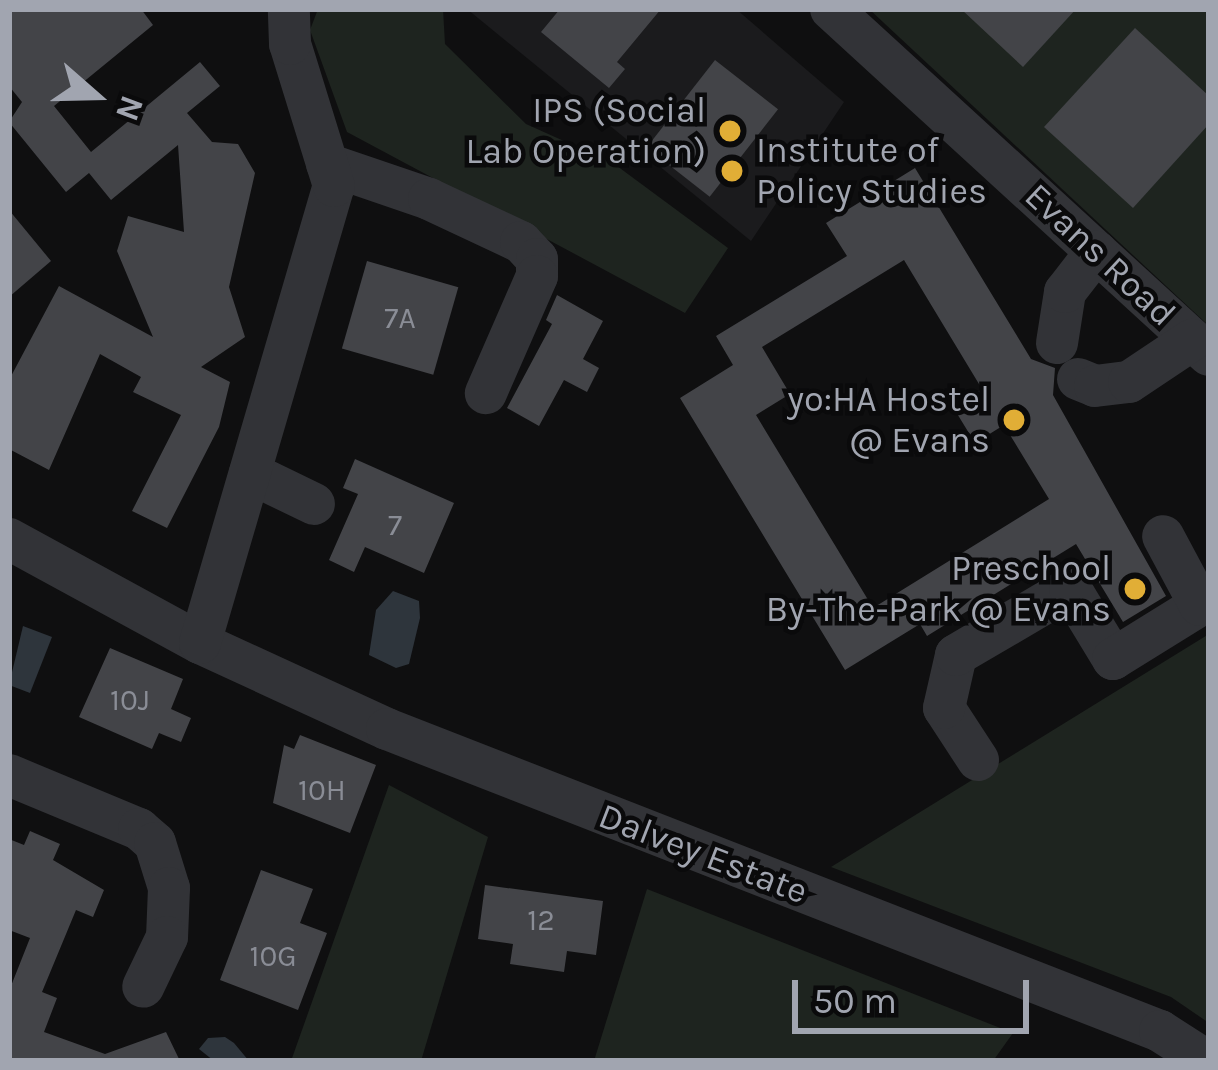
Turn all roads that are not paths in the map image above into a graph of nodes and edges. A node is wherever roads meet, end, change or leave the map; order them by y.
1 (831, 9) edge
2 (290, 27) edge
3 (328, 164) junction
4 (1096, 252) junction
5 (1201, 348) edge
6 (485, 393) dead end
7 (250, 473) junction
8 (314, 504) dead end
9 (9, 539) edge
10 (1184, 548) edge
11 (200, 643) junction
12 (977, 760) dead end
13 (9, 775) edge
14 (142, 987) dead end
15 (1207, 1061) edge

1 - 4 street, Evans Road
2 - 3 street
3 - 6 street
3 - 7 street
4 - 5 street, Evans Road
4 - 5 street
7 - 8 street
7 - 11 street
9 - 11 street, Dalvey Estate
10 - 12 street
11 - 15 street, Dalvey Estate
13 - 14 street

